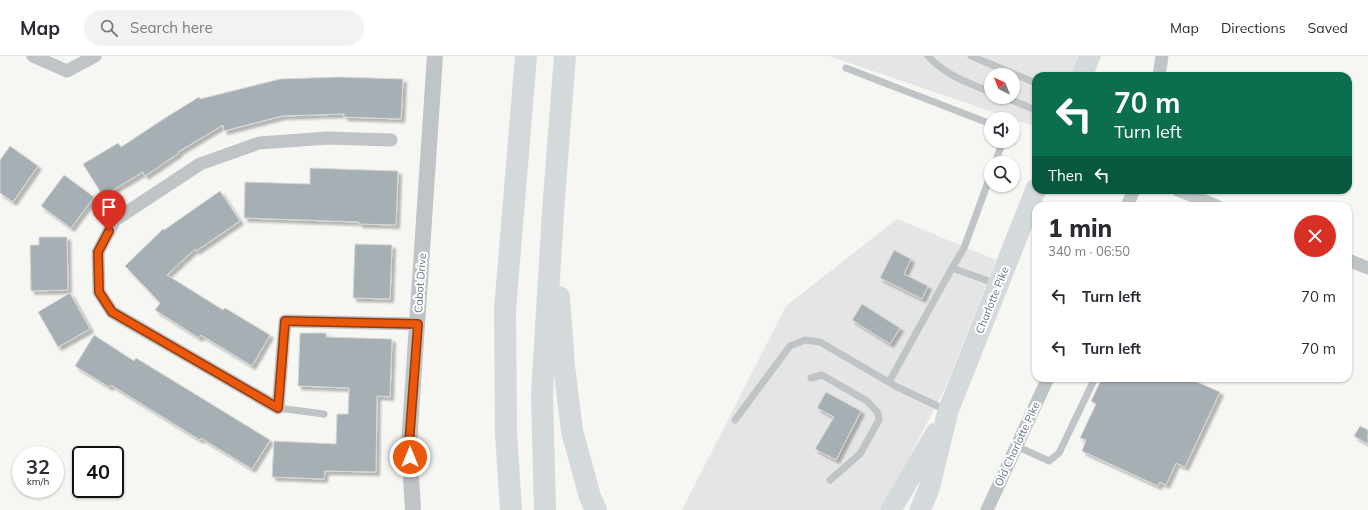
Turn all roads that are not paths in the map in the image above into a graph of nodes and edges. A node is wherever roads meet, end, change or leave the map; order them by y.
1 (34, 56) edge
2 (95, 56) edge
3 (435, 56) edge
4 (526, 56) edge
5 (565, 56) edge
6 (928, 56) edge
7 (971, 56) edge
8 (1090, 56) edge
9 (1162, 56) edge
10 (846, 68) dead end
11 (1084, 72) edge
12 (1159, 72) edge
13 (1032, 81) edge
14 (984, 89) edge
15 (1020, 104) edge
16 (1032, 108) edge
17 (984, 121) edge
18 (390, 140) dead end
19 (984, 192) edge
20 (1034, 194) edge
21 (1188, 194) edge
22 (1207, 202) edge
23 (553, 212) junction
24 (1352, 262) edge
25 (952, 268) junction
26 (1368, 268) edge
27 (998, 284) junction
28 (418, 324) junction
29 (811, 378) dead end
30 (889, 382) junction
31 (1046, 382) edge
32 (1092, 382) edge
33 (278, 408) junction
34 (948, 411) junction
35 (324, 414) dead end
36 (735, 420) dead end
37 (506, 433) junction
38 (1016, 446) junction
39 (830, 480) dead end
40 (412, 510) edge
41 (496, 510) edge
42 (511, 510) edge
43 (545, 510) edge
44 (596, 510) edge
45 (891, 510) edge
46 (920, 510) edge
47 (987, 510) edge

1 - 2 street
3 - 28 street, Cabot Drive
4 - 37 highway
5 - 23 highway
6 - 14 lane
7 - 13 lane
8 - 11 main road
9 - 12 street
10 - 17 lane
15 - 16 lane
18 - 33 street
19 - 25 lane
20 - 27 main road, Charlotte Pike
21 - 22 street
23 - 43 highway
23 - 44 highway
24 - 26 street
25 - 27 lane
25 - 30 lane
27 - 34 main road, Charlotte Pike
28 - 33 street
28 - 40 street, Cabot Drive
29 - 39 lane
30 - 34 lane
30 - 36 lane
31 - 38 street, Old Charlotte Pike
32 - 38 lane
33 - 35 lane
34 - 45 main road, Charlotte Pike
34 - 46 main road, Charlotte Pike
37 - 41 highway
37 - 42 highway
38 - 47 street, Old Charlotte Pike

